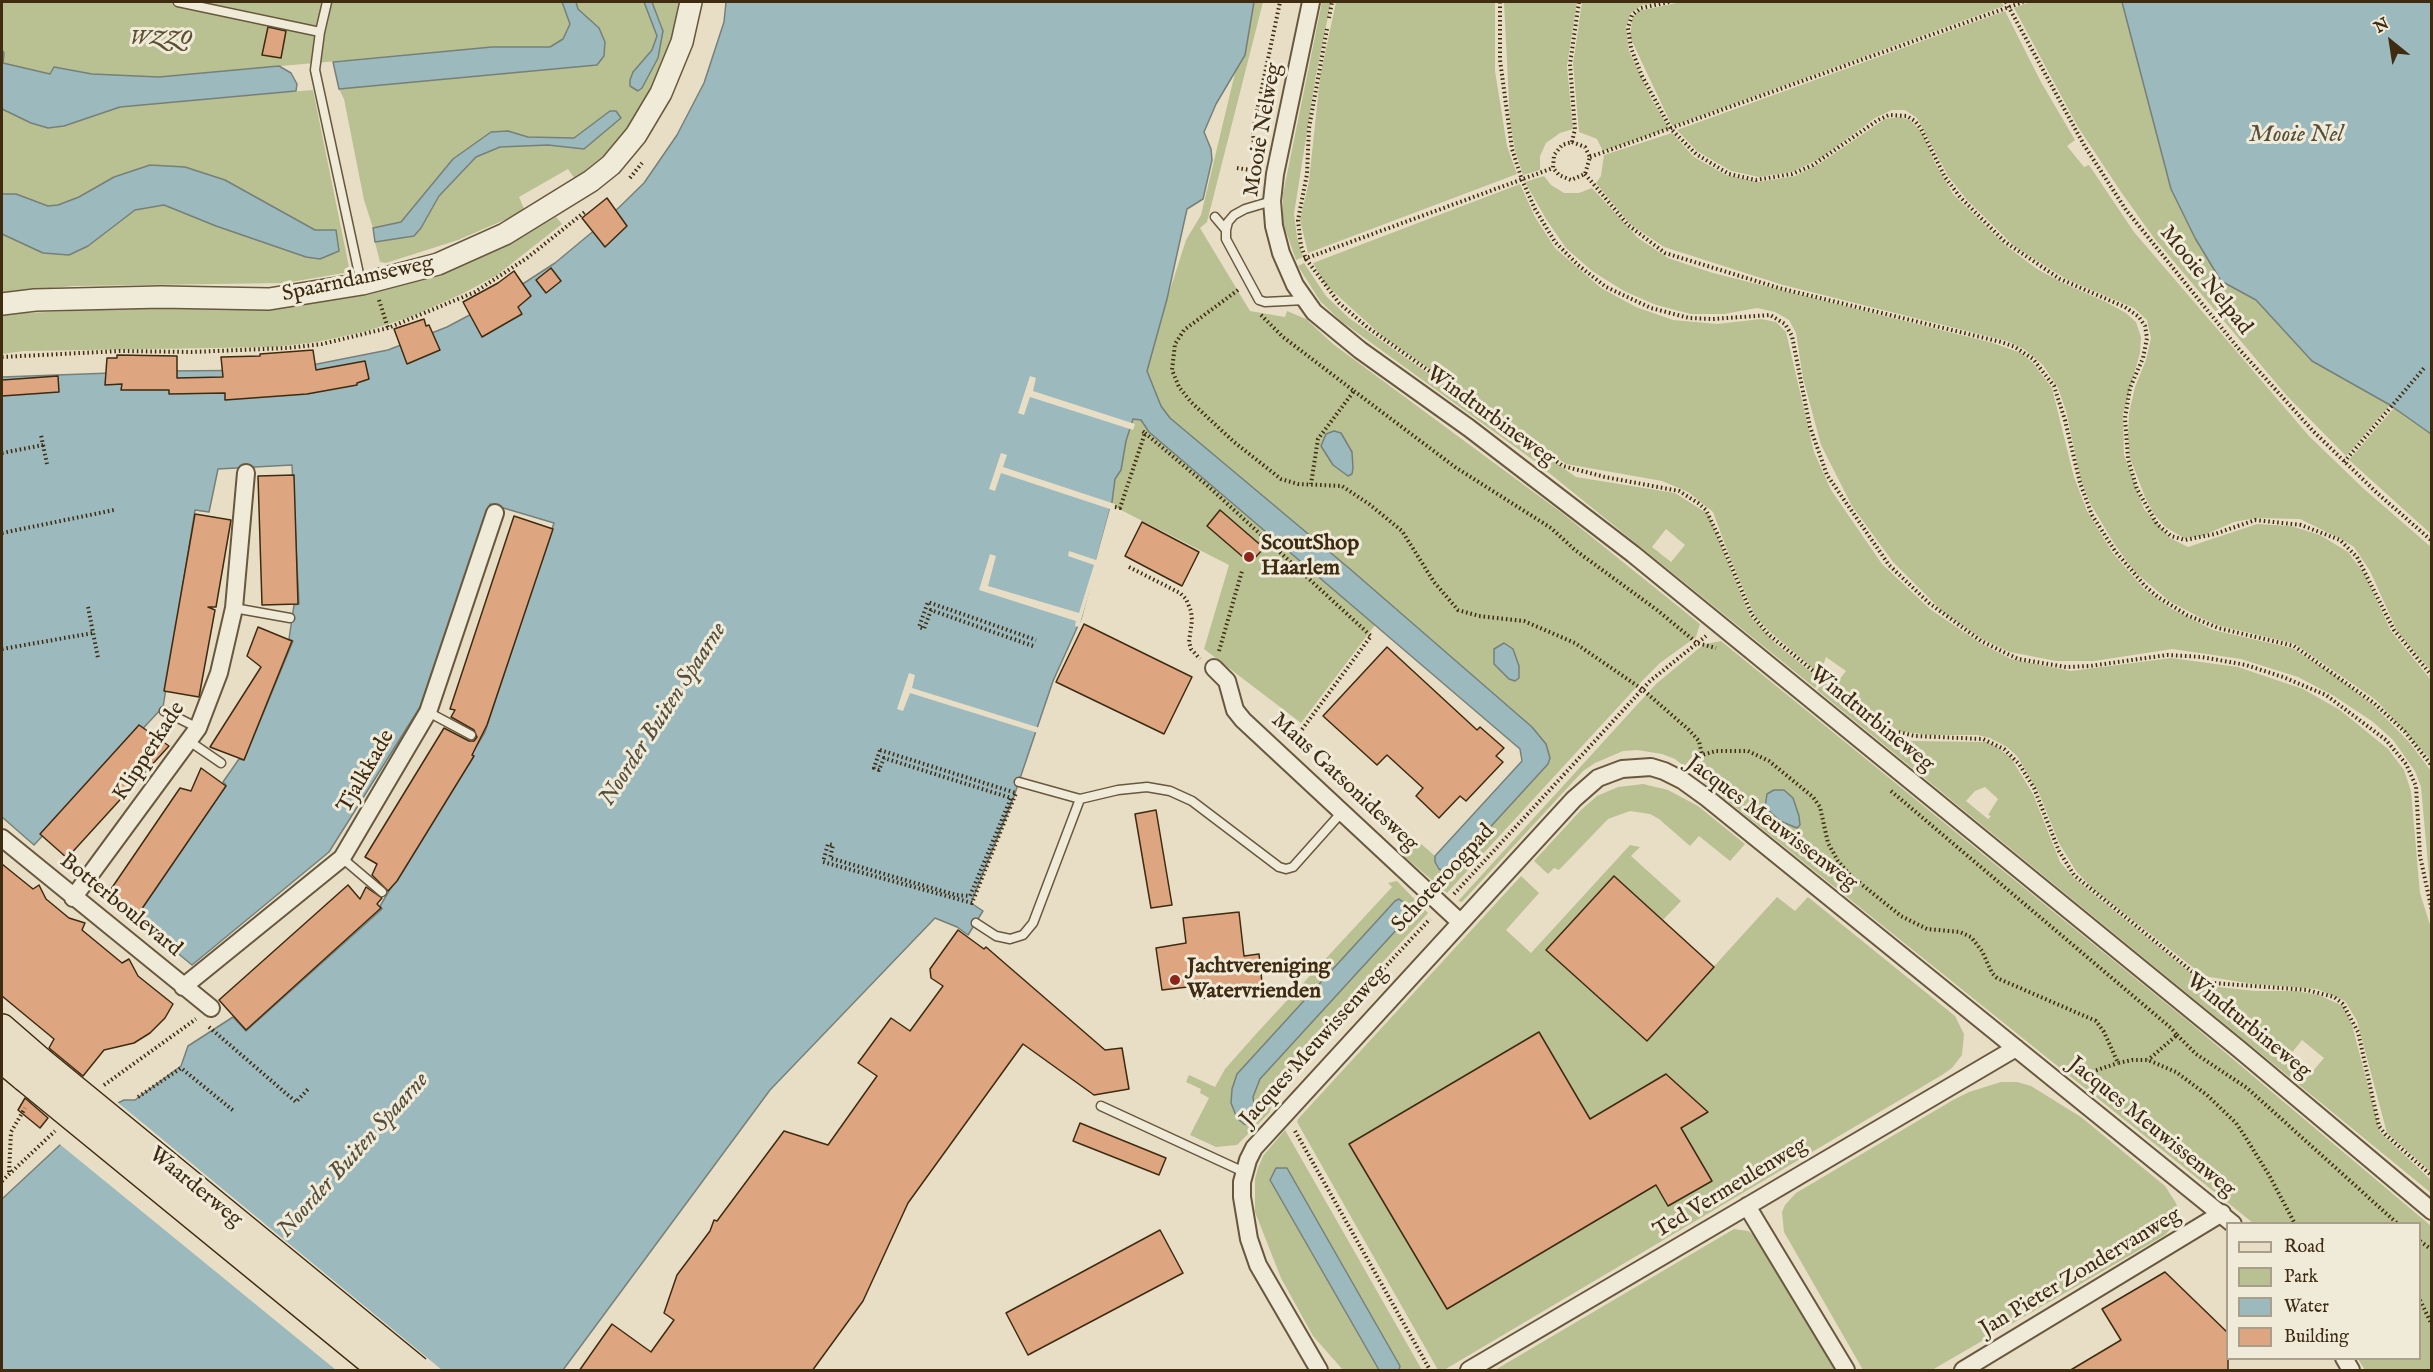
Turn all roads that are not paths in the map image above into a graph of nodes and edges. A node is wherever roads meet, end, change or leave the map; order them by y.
1 (178, 2) edge
2 (327, 2) edge
3 (691, 2) edge
4 (1311, 2) edge
5 (320, 32) junction
6 (1272, 201) junction
7 (1215, 217) dead end
8 (1226, 230) junction
9 (1286, 266) joint
10 (367, 282) junction
11 (1305, 300) junction
12 (2, 303) edge
13 (246, 473) dead end
14 (495, 513) dead end
15 (234, 608) junction
16 (290, 618) dead end
17 (1214, 668) road end
18 (164, 711) dead end
19 (428, 712) junction
20 (193, 734) junction
21 (471, 735) dead end
22 (221, 763) dead end
23 (1019, 782) dead end
24 (1080, 799) junction
25 (1342, 812) junction
26 (2, 838) edge
27 (342, 858) junction
28 (382, 892) dead end
29 (73, 897) junction
30 (1460, 922) junction
31 (976, 923) dead end
32 (183, 987) junction
33 (209, 1017) road end
34 (2, 1028) edge
35 (2016, 1048) junction
36 (2, 1059) edge
37 (33, 1069) junction
38 (1101, 1106) dead end
39 (1244, 1172) junction
40 (1747, 1206) junction
41 (2432, 1211) edge
42 (2228, 1218) edge
43 (382, 1371) edge
44 (417, 1371) edge
45 (1319, 1371) edge
46 (1469, 1371) edge
47 (1846, 1371) edge
48 (1963, 1371) edge

1 - 5 lane
2 - 5 lane
3 - 10 street, Spaarndamseweg
4 - 6 street, Mooie Nelweg
5 - 10 lane
6 - 8 lane
6 - 9 street, Mooie Nelweg
7 - 8 lane
8 - 11 lane
9 - 11 street, Windturbineweg
10 - 12 street, Spaarndamseweg
11 - 41 street, Windturbineweg
13 - 15 street, Klipperkade
14 - 19 street, Tjalkkade
15 - 16 lane
15 - 20 street, Klipperkade
17 - 25 street, Maus Gatsonidesweg
18 - 20 lane
19 - 21 lane
19 - 27 street, Tjalkkade
20 - 22 lane
20 - 29 street, Klipperkade
23 - 24 lane
24 - 25 lane
24 - 31 lane
25 - 30 street, Maus Gatsonidesweg
26 - 29 street, Botterboulevard
27 - 28 lane
27 - 32 street, Tjalkkade
29 - 32 street, Botterboulevard
30 - 35 street, Jacques Meuwissenweg
30 - 39 street, Jacques Meuwissenweg
32 - 33 street, Botterboulevard
34 - 37 main road, Waarderweg
35 - 40 street, Ted Vermeulenweg
35 - 42 street, Jacques Meuwissenweg
36 - 37 main road, Waarderweg
37 - 43 main road, Waarderweg, bridge
37 - 44 main road, Waarderweg, bridge
38 - 39 lane
39 - 45 street
40 - 46 street, Ted Vermeulenweg
40 - 47 street
42 - 48 street, Jan Pieter Zondervanweg

